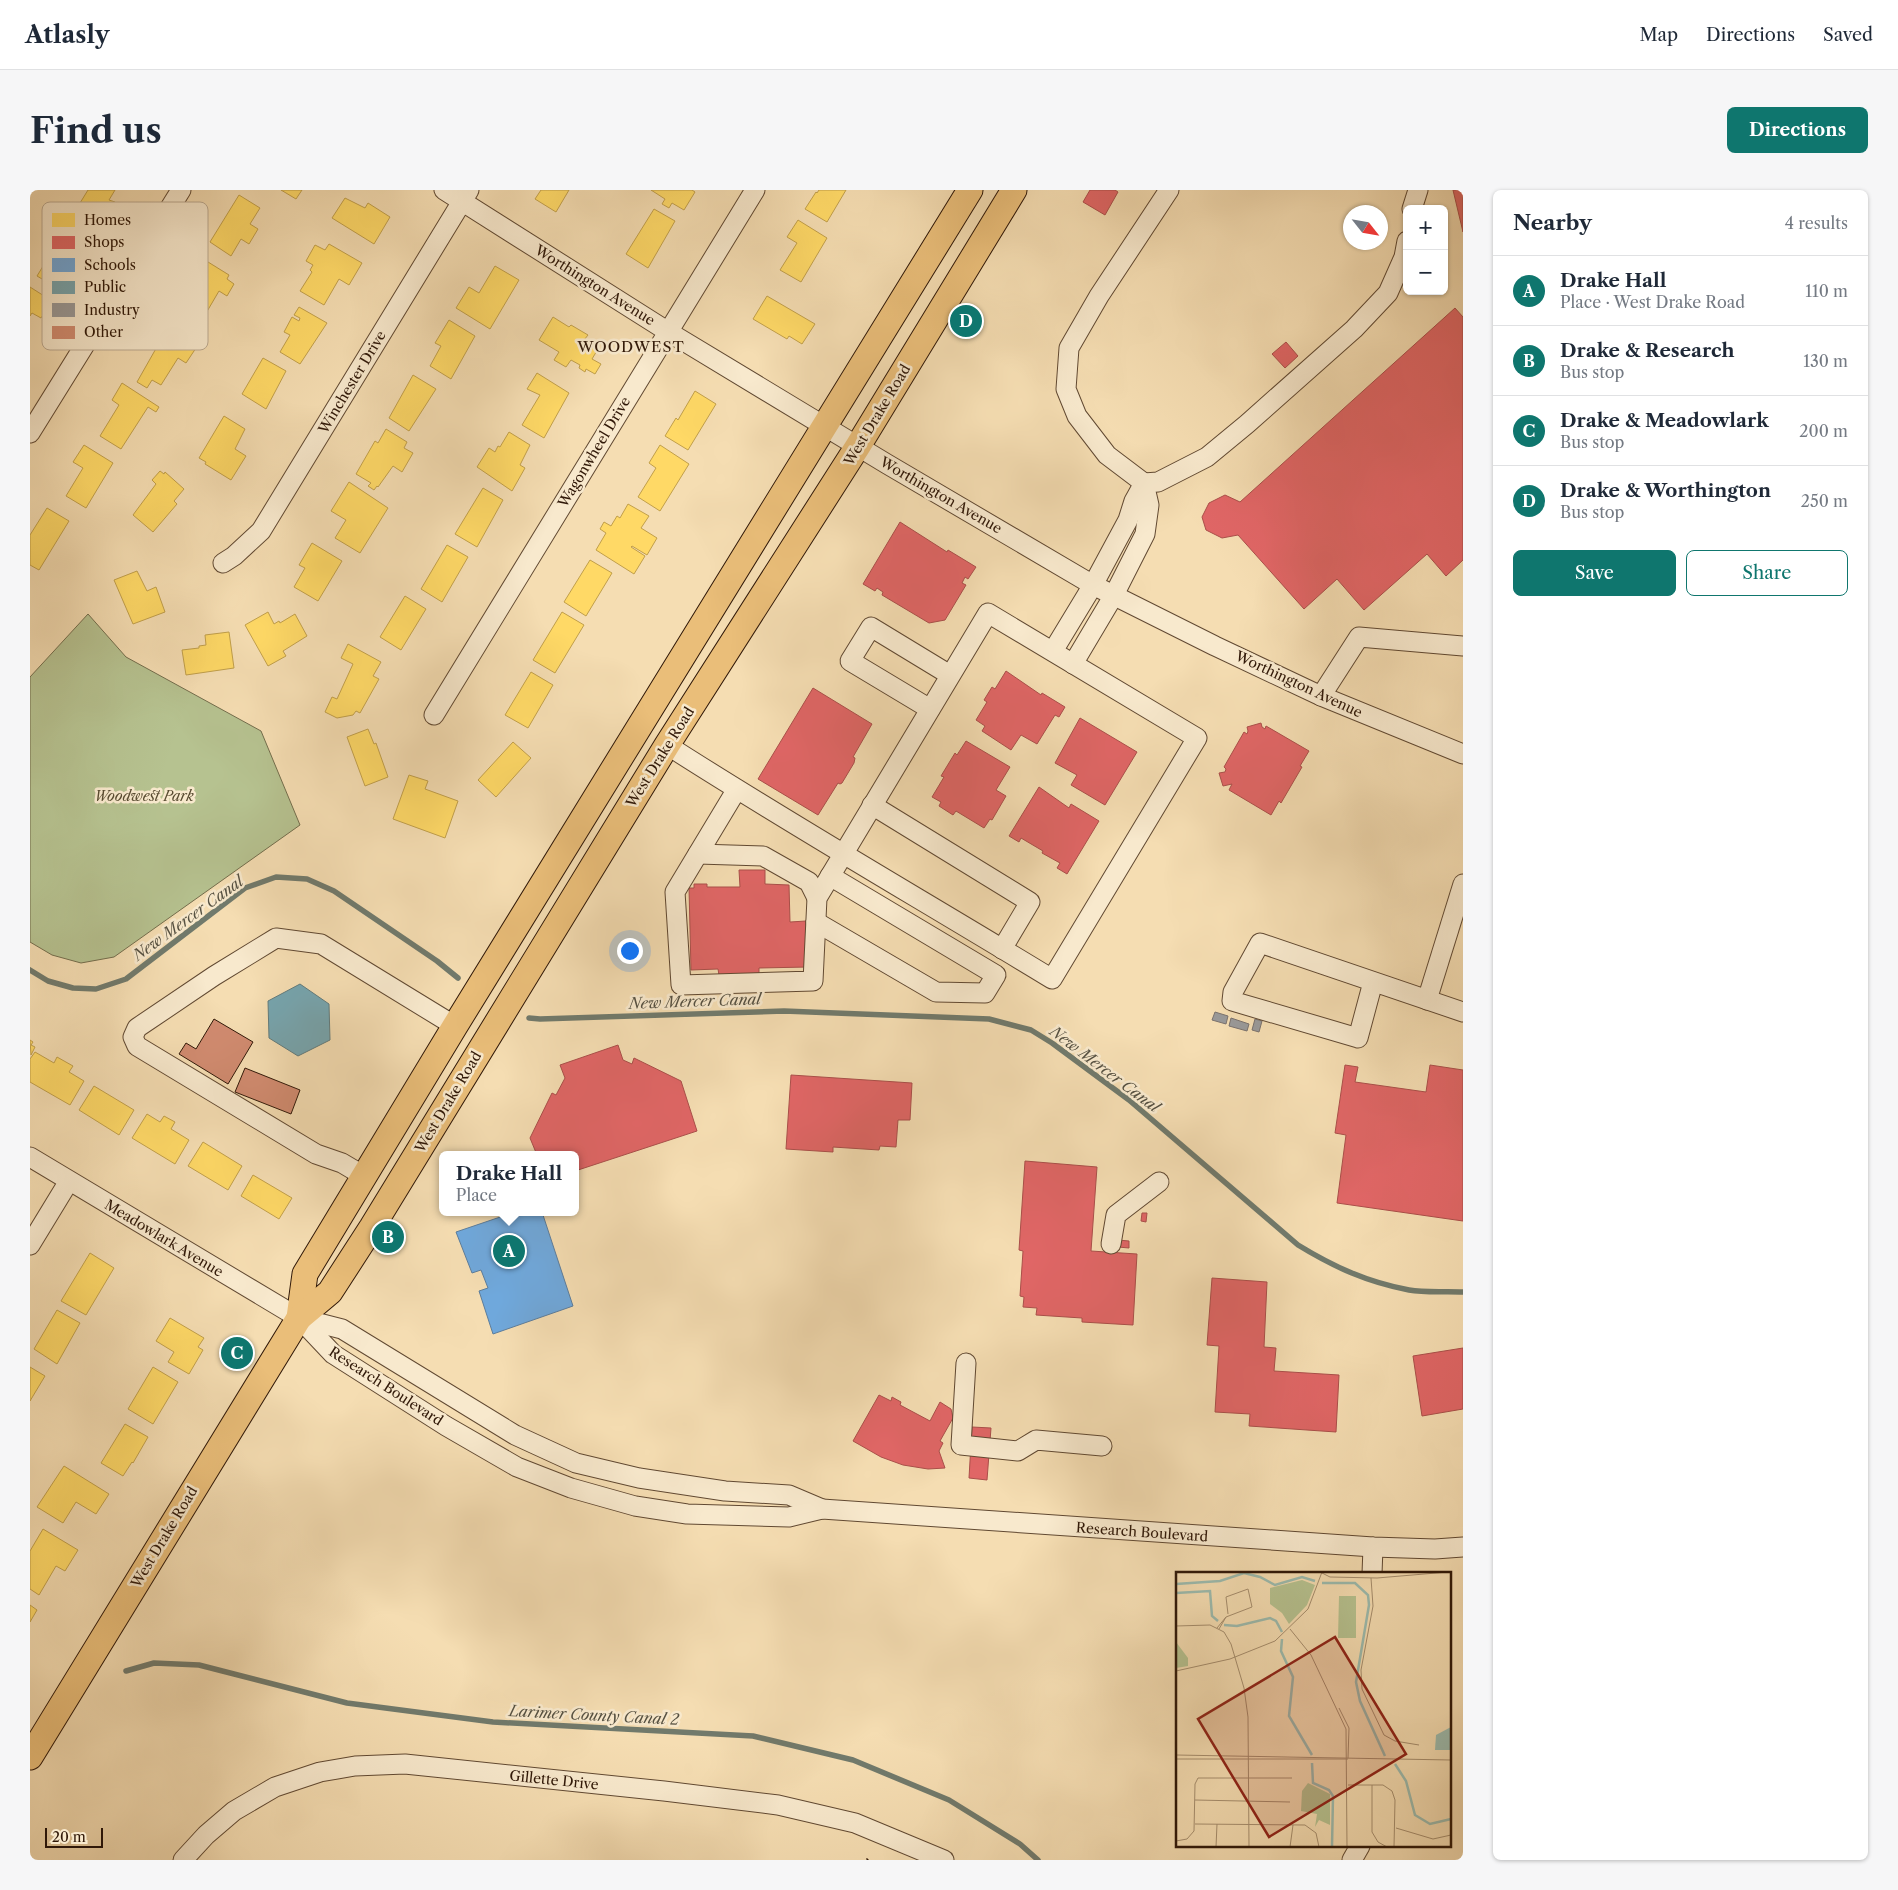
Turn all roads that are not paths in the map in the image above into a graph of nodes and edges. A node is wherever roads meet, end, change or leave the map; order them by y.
1 (181, 190) edge
2 (444, 190) edge
3 (755, 190) edge
4 (970, 190) edge
5 (1014, 190) edge
6 (1169, 190) edge
7 (1418, 190) edge
8 (466, 196) edge
9 (174, 202) edge
10 (1413, 205) edge
11 (1405, 250) edge
12 (667, 332) junction
13 (82, 350) edge
14 (825, 426) junction
15 (30, 433) edge
16 (858, 446) junction
17 (1144, 483) junction
18 (223, 563) dead end
19 (1093, 584) junction
20 (1114, 595) junction
21 (1463, 646) edge
22 (1053, 652) junction
23 (1073, 664) junction
24 (950, 675) junction
25 (1321, 696) junction
26 (930, 708) junction
27 (434, 715) dead end
28 (667, 745) junction
29 (1463, 754) edge
30 (737, 789) junction
31 (872, 805) junction
32 (843, 853) junction
33 (698, 854) junction
34 (830, 876) junction
35 (1462, 890) edge
36 (817, 898) junction
37 (816, 922) junction
38 (1005, 951) junction
39 (996, 975) junction
40 (1373, 982) junction
41 (1427, 1000) junction
42 (1463, 1012) edge
43 (456, 1026) junction
44 (451, 1097) junction
45 (30, 1157) edge
46 (364, 1176) junction
47 (69, 1181) junction
48 (1159, 1182) dead end
49 (1111, 1244) dead end
50 (30, 1245) edge
51 (299, 1318) junction
52 (966, 1362) dead end
53 (1102, 1446) dead end
54 (822, 1509) junction
55 (1373, 1547) junction
56 (1463, 1547) edge
57 (1372, 1572) edge
58 (30, 1757) edge
59 (1359, 1848) edge
60 (183, 1860) edge
61 (944, 1860) edge
62 (1352, 1860) edge

1 - 9 street
2 - 8 street, Worthington Avenue
3 - 12 street, Wagonwheel Drive
4 - 14 main road, West Drake Road
5 - 16 main road, West Drake Road
6 - 17 street
7 - 10 street
8 - 12 street, Worthington Avenue
8 - 18 street, Winchester Drive
11 - 17 street
12 - 14 street, Worthington Avenue
12 - 27 street, Wagonwheel Drive
13 - 15 street
14 - 16 street, Worthington Avenue
14 - 43 main road, West Drake Road
16 - 19 street, Worthington Avenue
16 - 28 main road, West Drake Road
17 - 19 street
17 - 20 street
19 - 20 street, Worthington Avenue
19 - 22 street
20 - 23 street
20 - 25 street, Worthington Avenue
21 - 25 street
22 - 23 street
22 - 24 street
23 - 38 street
24 - 26 street
24 - 26 street
25 - 29 street, Worthington Avenue
26 - 31 street
28 - 30 street
28 - 44 main road, West Drake Road
30 - 32 street
30 - 33 street
31 - 32 street
31 - 38 street
32 - 34 street
32 - 38 street
33 - 36 street
33 - 37 street
34 - 36 street
34 - 39 street
35 - 41 street
36 - 37 street
37 - 39 street
38 - 39 street
40 - 40 street
40 - 41 street
41 - 42 street
43 - 44 main road
43 - 46 main road, West Drake Road
43 - 46 street
44 - 51 main road, West Drake Road
45 - 47 street, Meadowlark Avenue
46 - 51 main road, West Drake Road
47 - 50 street
47 - 51 street, Meadowlark Avenue
48 - 49 street
51 - 54 street, Research Boulevard
51 - 54 street, Research Boulevard
51 - 58 main road, West Drake Road
52 - 53 street
54 - 55 street, Research Boulevard
55 - 56 street, Research Boulevard
55 - 57 street
59 - 62 street
60 - 61 street, Gillette Drive

